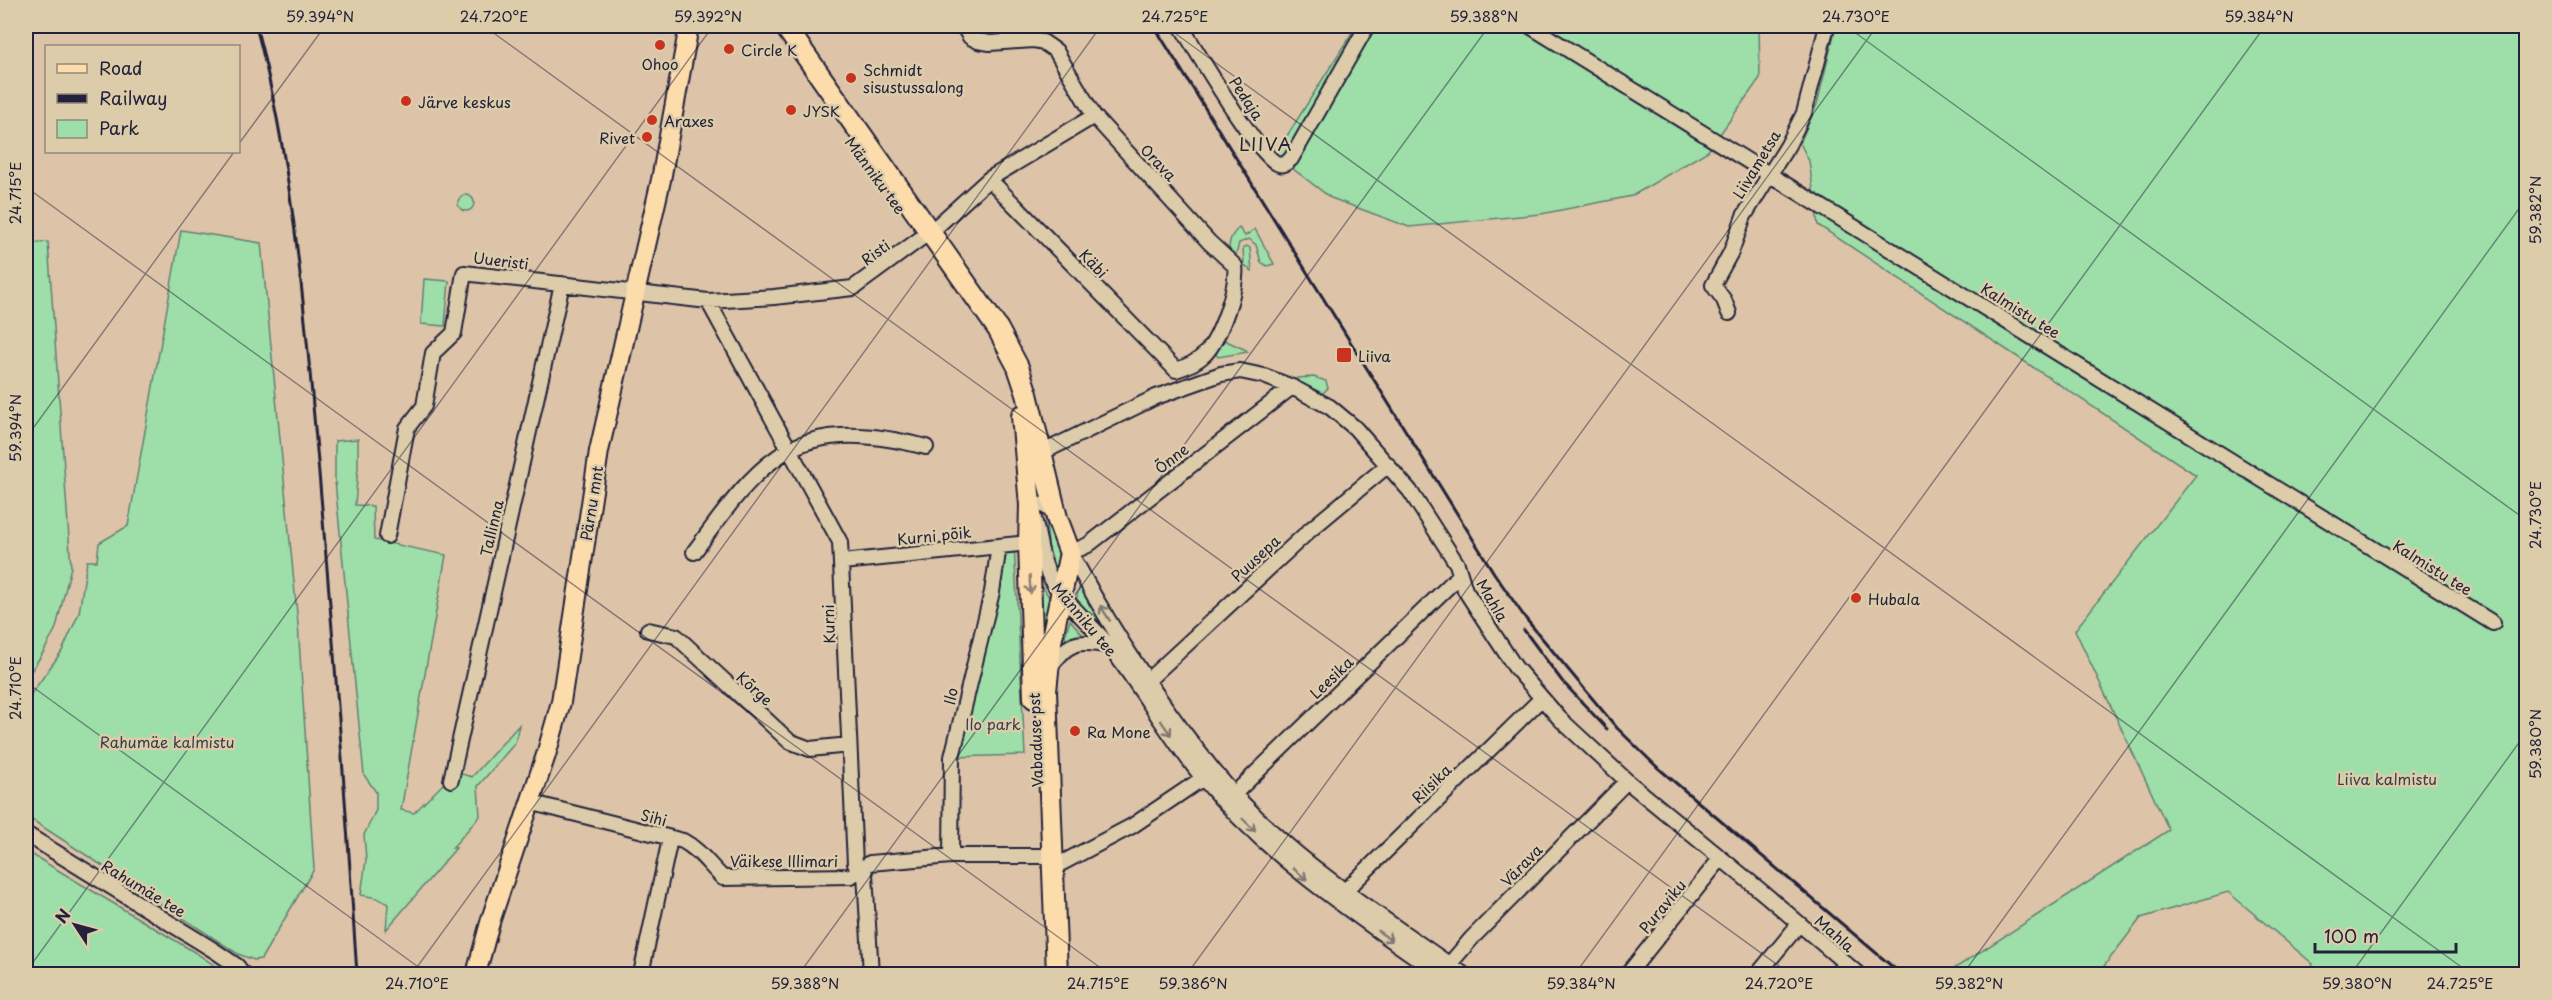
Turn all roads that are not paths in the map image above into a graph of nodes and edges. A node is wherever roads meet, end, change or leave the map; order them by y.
1 (688, 26) edge
2 (769, 26) edge
3 (785, 26) edge
4 (963, 26) edge
5 (1181, 26) edge
6 (1366, 26) edge
7 (1530, 26) edge
8 (1827, 26) edge
9 (1094, 117) junction
10 (1770, 176) junction
11 (989, 179) junction
12 (926, 235) junction
13 (562, 284) junction
14 (636, 293) junction
15 (708, 301) junction
16 (1729, 313) dead end
17 (1176, 369) joint
18 (1292, 387) junction
19 (926, 447) dead end
20 (791, 450) junction
21 (1041, 453) junction
22 (1388, 465) junction
23 (1030, 505) junction
24 (1058, 518) junction
25 (387, 536) dead end
26 (1029, 543) junction
27 (999, 546) junction
28 (694, 552) dead end
29 (1070, 554) junction
30 (842, 561) junction
31 (1460, 575) junction
32 (1063, 595) junction
33 (2493, 623) dead end
34 (648, 630) dead end
35 (1109, 646) junction
36 (1047, 674) junction
37 (1133, 680) junction
38 (1149, 680) junction
39 (1541, 699) junction
40 (849, 745) junction
41 (1208, 774) junction
42 (451, 780) dead end
43 (1627, 781) junction
44 (1230, 798) junction
45 (529, 802) junction
46 (26, 834) edge
47 (670, 838) junction
48 (951, 856) junction
49 (1721, 858) junction
50 (1048, 859) junction
51 (861, 869) junction
52 (1344, 892) junction
53 (1799, 924) junction
54 (1443, 971) edge
55 (243, 975) edge
56 (476, 975) edge
57 (641, 975) edge
58 (871, 975) edge
59 (1044, 975) edge
60 (1057, 975) edge
61 (1462, 975) edge
62 (1628, 975) edge
63 (1758, 975) edge
64 (1857, 975) edge

1 - 14 main road, Pärnu mnt
2 - 12 highway, Männiku tee
3 - 12 highway, Männiku tee
4 - 9 street, Orava
5 - 6 street, Pedaja
7 - 10 street, Kalmistu tee
8 - 10 street, Liivametsa
9 - 11 street, Risti
9 - 17 street, Orava
10 - 16 street, Liivametsa
10 - 33 street, Kalmistu tee
11 - 12 street, Risti
11 - 17 street, Käbi
12 - 15 street, Risti
12 - 21 highway, Männiku tee
12 - 23 highway, Männiku tee
13 - 14 street, Uueristi
13 - 25 street, Uueristi
13 - 42 street, Tallinna
14 - 15 street, Risti
14 - 45 main road, Pärnu mnt
15 - 20 street, Kurni
18 - 21 street, Mahla
18 - 22 street, Mahla
18 - 29 street, Õnne
19 - 20 street
20 - 28 street
20 - 30 street, Kurni
21 - 24 highway, Männiku tee
22 - 31 street, Mahla
22 - 38 street, Puusepa
23 - 24 street
23 - 26 highway, Vabaduse pst
23 - 32 street, Männiku tee
24 - 29 highway, Männiku tee
26 - 27 street, Kurni põik
26 -> 50 highway, Vabaduse pst
27 - 30 street, Kurni põik
27 - 48 street, Ilo
29 - 32 highway, Vabaduse pst
38 -> 29 street, Männiku tee
30 - 40 street, Kurni
31 - 39 street, Mahla
31 - 44 street, Leesika
32 - 35 street, Männiku tee
32 - 36 highway, Vabaduse pst
34 - 40 street, Kõrge
35 - 36 street
35 - 37 street, Männiku tee
36 - 50 highway, Vabaduse pst
37 - 38 street
37 -> 41 street, Männiku tee
38 - 41 street, Männiku tee
39 - 43 street, Mahla
39 - 52 street, Riisika
40 - 51 street, Kurni
41 - 44 street, Männiku tee
41 - 50 street
43 - 49 street, Mahla
43 - 54 street, Värava
44 - 52 street, Männiku tee
44 -> 54 street, Männiku tee
45 - 47 street, Sihi
45 - 56 main road, Pärnu mnt
46 - 55 street, Rahumäe tee
47 - 51 street, Väikese Illimari
47 - 57 street, Sihi
48 - 50 street, Väikese Illimari
48 - 51 street, Väikese Illimari
49 - 53 street, Mahla
49 - 62 street, Puraviku
50 - 59 highway, Vabaduse pst
50 - 60 highway, Vabaduse pst
51 - 58 street, Kurni
52 - 54 street, Männiku tee
53 - 63 street
53 - 64 street, Mahla
54 - 61 street, Männiku tee

